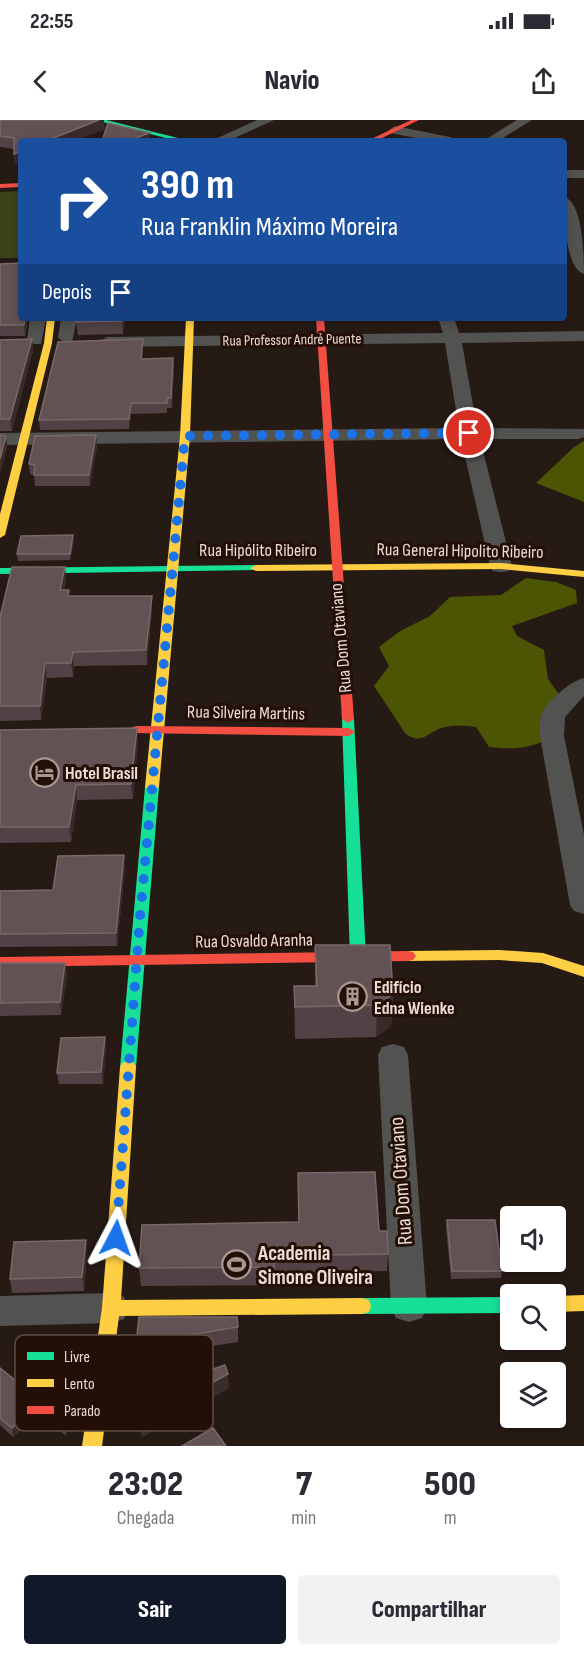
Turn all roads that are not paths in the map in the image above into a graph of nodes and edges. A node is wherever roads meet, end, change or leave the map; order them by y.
1 (97, 120) edge
2 (151, 120) edge
3 (268, 120) edge
4 (416, 120) edge
5 (526, 120) edge
6 (122, 127) edge
7 (395, 130) junction
8 (173, 138) edge
9 (224, 138) edge
10 (377, 138) edge
11 (435, 138) edge
12 (494, 138) edge
13 (567, 174) edge
14 (584, 174) edge
15 (18, 185) edge
16 (0, 186) edge
17 (567, 207) edge
18 (567, 262) edge
19 (582, 265) edge
20 (38, 321) edge
21 (50, 321) edge
22 (70, 321) edge
23 (190, 321) edge
24 (320, 321) edge
25 (447, 321) edge
26 (584, 336) edge
27 (453, 338) junction
28 (321, 339) junction
29 (41, 341) junction
30 (80, 341) junction
31 (189, 341) junction
32 (17, 343) edge
33 (469, 433) junction
34 (578, 433) dead end
35 (327, 434) junction
36 (185, 436) junction
37 (24, 438) junction
38 (0, 439) edge
39 (0, 535) edge
40 (501, 566) junction
41 (336, 567) junction
42 (174, 568) junction
43 (0, 571) edge
44 (584, 574) edge
45 (584, 685) edge
46 (124, 730) edge
47 (158, 730) junction
48 (349, 732) junction
49 (583, 892) edge
50 (358, 958) junction
51 (136, 960) junction
52 (0, 962) edge
53 (584, 972) edge
54 (393, 1055) dead end
55 (566, 1304) edge
56 (584, 1304) edge
57 (500, 1305) edge
58 (409, 1307) junction
59 (111, 1308) junction
60 (0, 1311) edge
61 (107, 1335) edge
62 (94, 1431) edge
63 (92, 1446) edge

1 - 6 street
2 - 6 street
3 - 9 street
4 - 7 street
5 - 12 street
6 - 8 street
7 - 10 street
7 - 11 street
13 - 14 street
15 - 16 street
17 - 19 street
18 - 19 street
20 - 29 street
21 - 29 street
22 - 30 street
23 - 31 street
24 - 28 street, Rua Dom Otaviano
25 - 27 street
26 - 27 street, Rua Professor André Puente
27 - 28 street, Rua Professor André Puente
27 - 33 street
28 - 31 street, Rua Professor André Puente
28 - 35 street, Rua Dom Otaviano
29 - 30 street, Rua Professor André Puente
29 - 32 street, Rua Professor André Puente
29 - 37 street
30 - 31 street, Rua Professor André Puente
31 - 36 street
33 - 34 street
33 - 35 street
33 - 40 street
35 - 36 street
35 - 41 street, Rua Dom Otaviano
36 - 37 street
36 - 42 street
37 - 38 street
37 - 39 street
40 - 41 street, Rua General Hipolito Ribeiro
40 - 44 street, Rua General Hipolito Ribeiro
41 - 42 street, Rua Hipólito Ribeiro
41 - 48 street, Rua Dom Otaviano
42 - 43 street, Rua Hipólito Ribeiro
42 - 47 street
45 - 49 street
46 - 47 street, Rua Silveira Martins
47 - 48 street, Rua Silveira Martins
47 - 51 street
48 - 50 street, Rua Dom Otaviano
50 - 51 street, Rua Osvaldo Aranha
50 - 53 street, Rua Osvaldo Aranha
51 - 52 street, Rua Osvaldo Aranha
51 - 59 street
54 - 58 street, Rua Dom Otaviano
55 - 56 street
57 - 58 street
58 - 59 street
59 - 60 street
59 - 61 street
62 - 63 street

